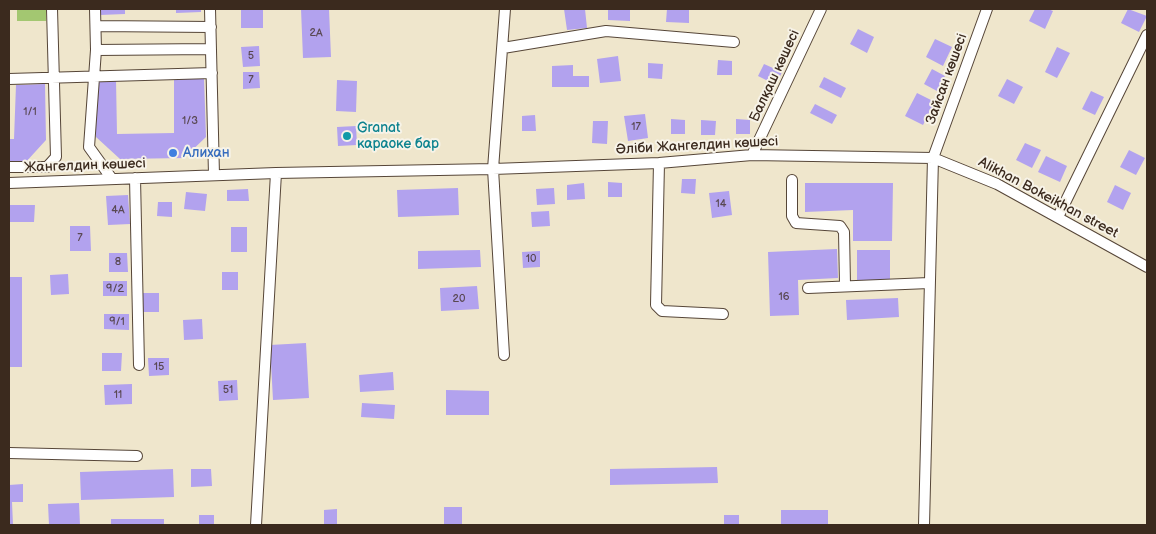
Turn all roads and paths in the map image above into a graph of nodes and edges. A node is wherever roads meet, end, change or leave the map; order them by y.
1 (52, 9) edge
2 (95, 9) edge
3 (210, 9) edge
4 (505, 9) edge
5 (822, 9) edge
6 (988, 9) edge
7 (96, 26) junction
8 (211, 27) junction
9 (1147, 35) edge
10 (734, 42) dead end
11 (503, 48) junction
12 (211, 49) junction
13 (96, 50) junction
14 (212, 73) junction
15 (93, 76) junction
16 (55, 78) junction
17 (9, 79) edge
18 (752, 154) junction
19 (933, 158) junction
20 (659, 163) junction
21 (9, 167) edge
22 (493, 169) junction
23 (276, 173) junction
24 (214, 175) junction
25 (135, 178) junction
26 (112, 179) junction
27 (792, 180) dead end
28 (9, 183) edge
29 (1058, 217) junction
30 (1147, 267) edge
31 (929, 283) junction
32 (845, 285) junction
33 (808, 288) dead end
34 (723, 314) dead end
35 (504, 355) dead end
36 (140, 365) dead end
37 (9, 453) edge
38 (137, 456) dead end
39 (256, 525) edge
40 (924, 525) edge

1 - 16 street
2 - 7 street
3 - 8 street
4 - 11 street
5 - 18 street, Балқаш көшесі
6 - 19 street, Зайсан көшесі
7 - 8 street
7 - 13 street
8 - 12 street
9 - 29 street
10 - 11 street
11 - 22 street
12 - 13 street
12 - 14 street
13 - 15 street
14 - 15 street
14 - 24 street
15 - 16 street
15 - 26 street
16 - 17 street
16 - 21 street
18 - 19 street, Әліби Жангелдин көшесі
18 - 20 street, Әліби Жангелдин көшесі
19 - 29 street, Alikhan Bokeikhan street
19 - 31 street, Зайсан көшесі
20 - 22 street, Әліби Жангелдин көшесі
20 - 34 street
22 - 23 street, Жангелдин көшесі
22 - 35 street
23 - 24 street, Жангелдин көшесі
23 - 39 street
24 - 25 street, Жангелдин көшесі
25 - 26 street, Жангелдин көшесі
25 - 36 street
26 - 28 street, Жангелдин көшесі
27 - 32 street
29 - 30 street, Alikhan Bokeikhan street
31 - 32 street
31 - 40 street, Зайсан көшесі
32 - 33 street
37 - 38 street

